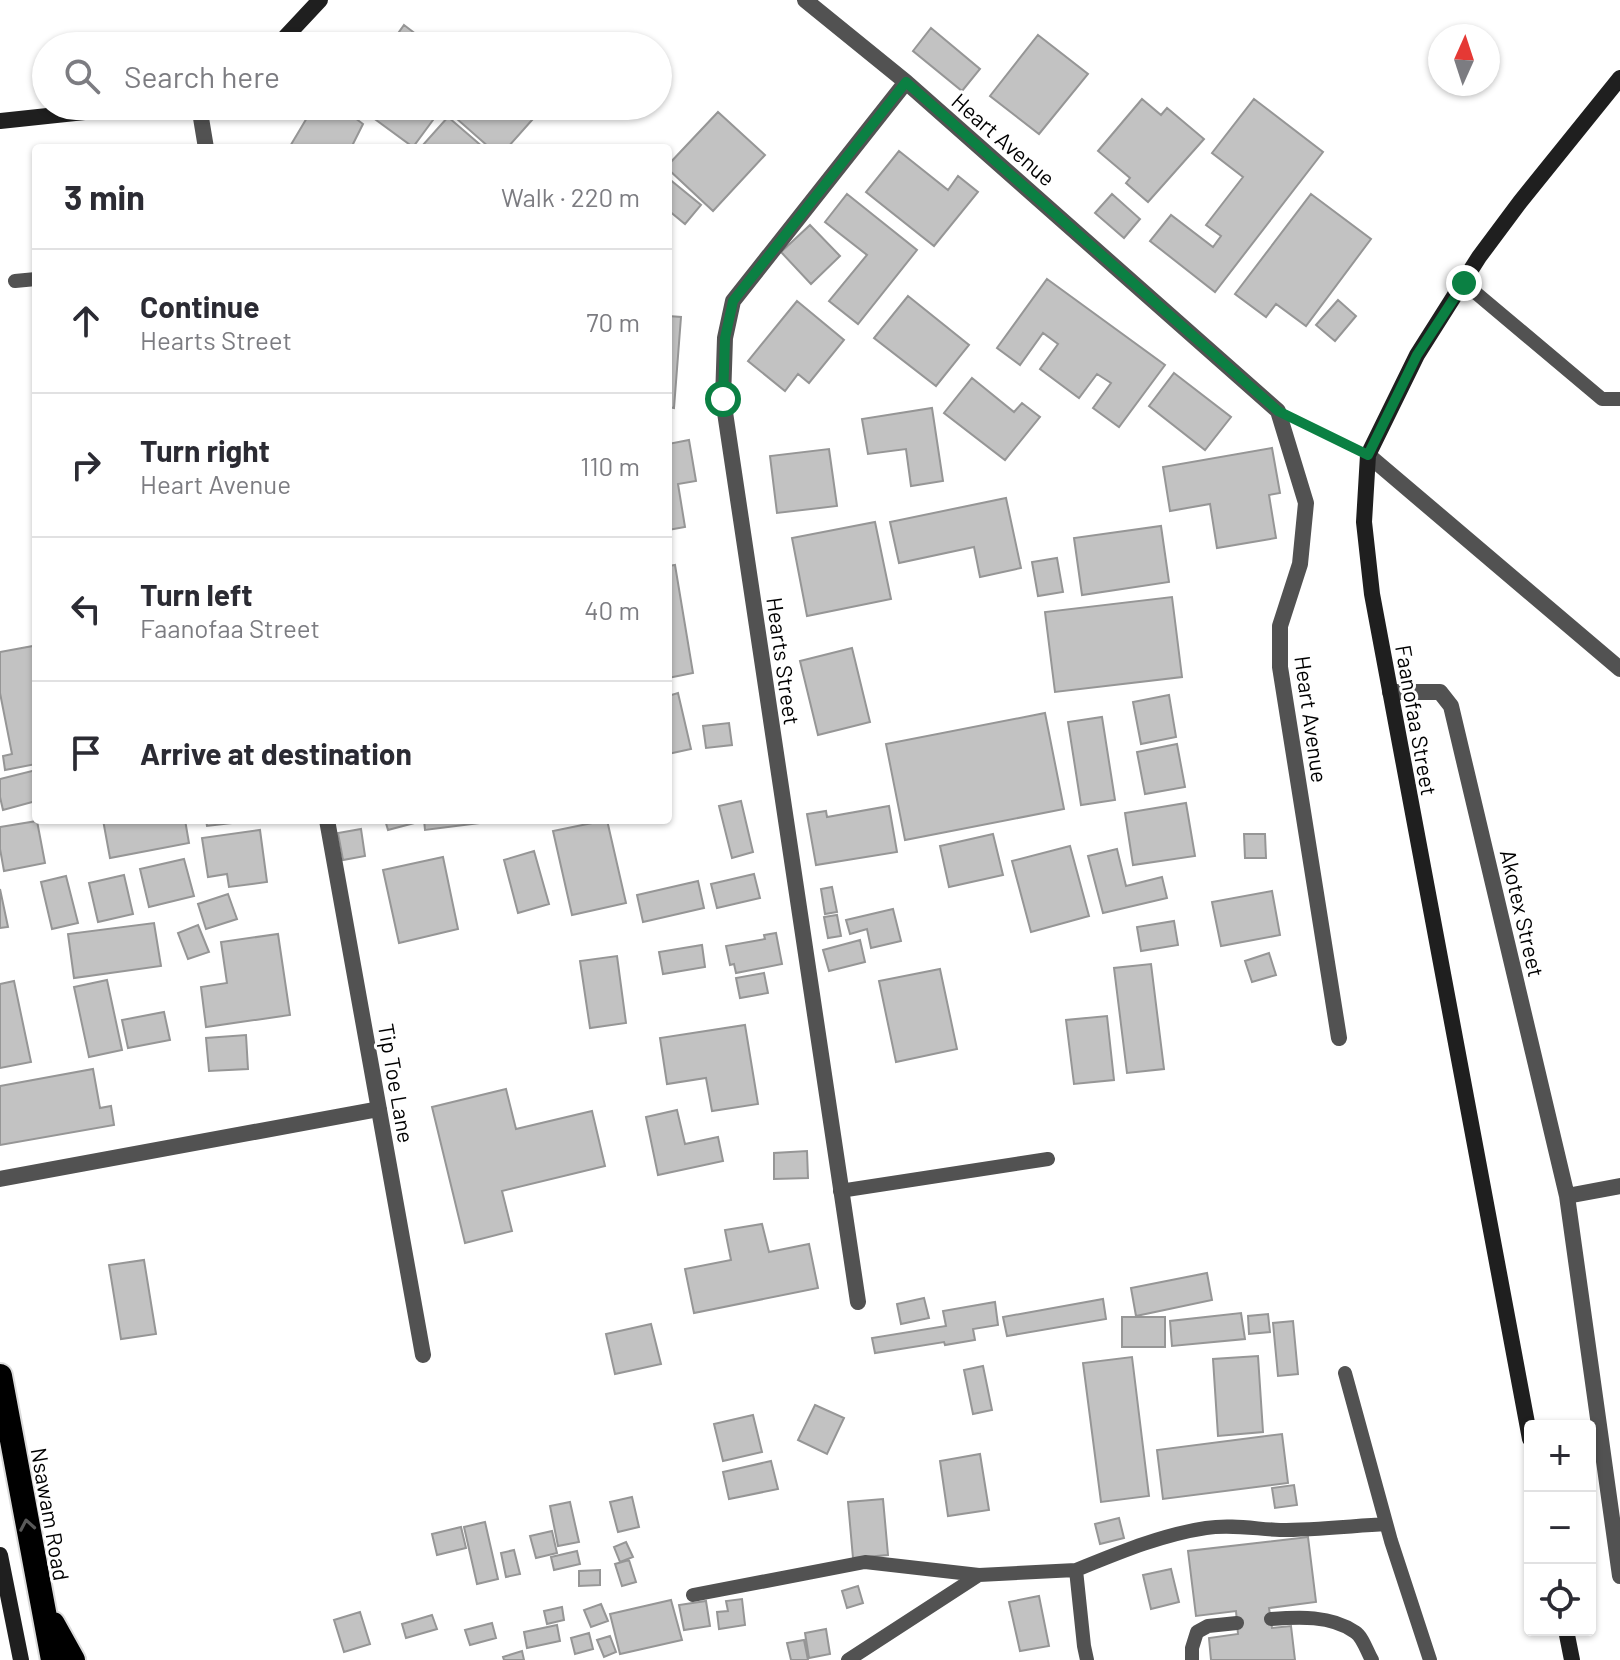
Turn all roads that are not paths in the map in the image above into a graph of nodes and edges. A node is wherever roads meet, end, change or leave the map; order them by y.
1 (320, 0) edge
2 (805, 0) edge
3 (290, 32) edge
4 (1620, 78) edge
5 (906, 82) junction
6 (32, 118) edge
7 (201, 120) edge
8 (0, 121) edge
9 (205, 144) edge
10 (32, 279) edge
11 (15, 281) dead end
12 (1464, 283) junction
13 (1620, 399) edge
14 (1368, 455) junction
15 (1620, 669) edge
16 (1390, 692) junction
17 (328, 824) edge
18 (1339, 1038) dead end
19 (379, 1109) junction
20 (1048, 1159) dead end
21 (0, 1179) edge
22 (1620, 1186) edge
23 (840, 1191) junction
24 (1567, 1196) junction
25 (858, 1302) dead end
26 (423, 1355) dead end
27 (1345, 1373) dead end
28 (0, 1376) edge
29 (1526, 1420) edge
30 (1386, 1524) junction
31 (0, 1555) edge
32 (1076, 1570) junction
33 (979, 1575) junction
34 (1620, 1576) edge
35 (693, 1595) dead end
36 (41, 1602) junction
37 (1271, 1619) dead end
38 (1237, 1623) dead end
39 (1567, 1636) edge
40 (21, 1660) edge
41 (53, 1660) edge
42 (73, 1660) edge
43 (848, 1660) edge
44 (1087, 1660) edge
45 (1192, 1660) edge
46 (1372, 1660) edge
47 (1430, 1660) edge
48 (1572, 1660) edge

1 - 3 main road
2 - 5 street, Heart Avenue
4 - 12 main road, Faanofaa Street
5 - 18 street, Heart Avenue
5 - 23 street, Hearts Street
6 - 8 main road
7 - 9 street
10 - 11 lane
12 - 13 lane
12 - 14 main road, Faanofaa Street
14 - 15 street
14 - 16 main road, Faanofaa Street
16 - 24 street, Akotex Street
16 - 29 main road, Faanofaa Street
17 - 19 street, Tip Toe Lane
19 - 21 street
19 - 26 street, Tip Toe Lane
20 - 23 lane
22 - 24 street
23 - 25 street, Hearts Street
24 - 34 street, Akotex Street
27 - 30 lane
36 -> 28 highway, Nsawam Road
30 - 32 lane
30 - 47 lane
31 - 40 main road, bridge
32 - 33 lane
32 - 44 lane
33 - 35 lane
33 - 43 lane
36 - 41 highway, Nsawam Road
36 - 42 highway
37 - 46 lane
38 - 45 lane
39 - 48 main road

